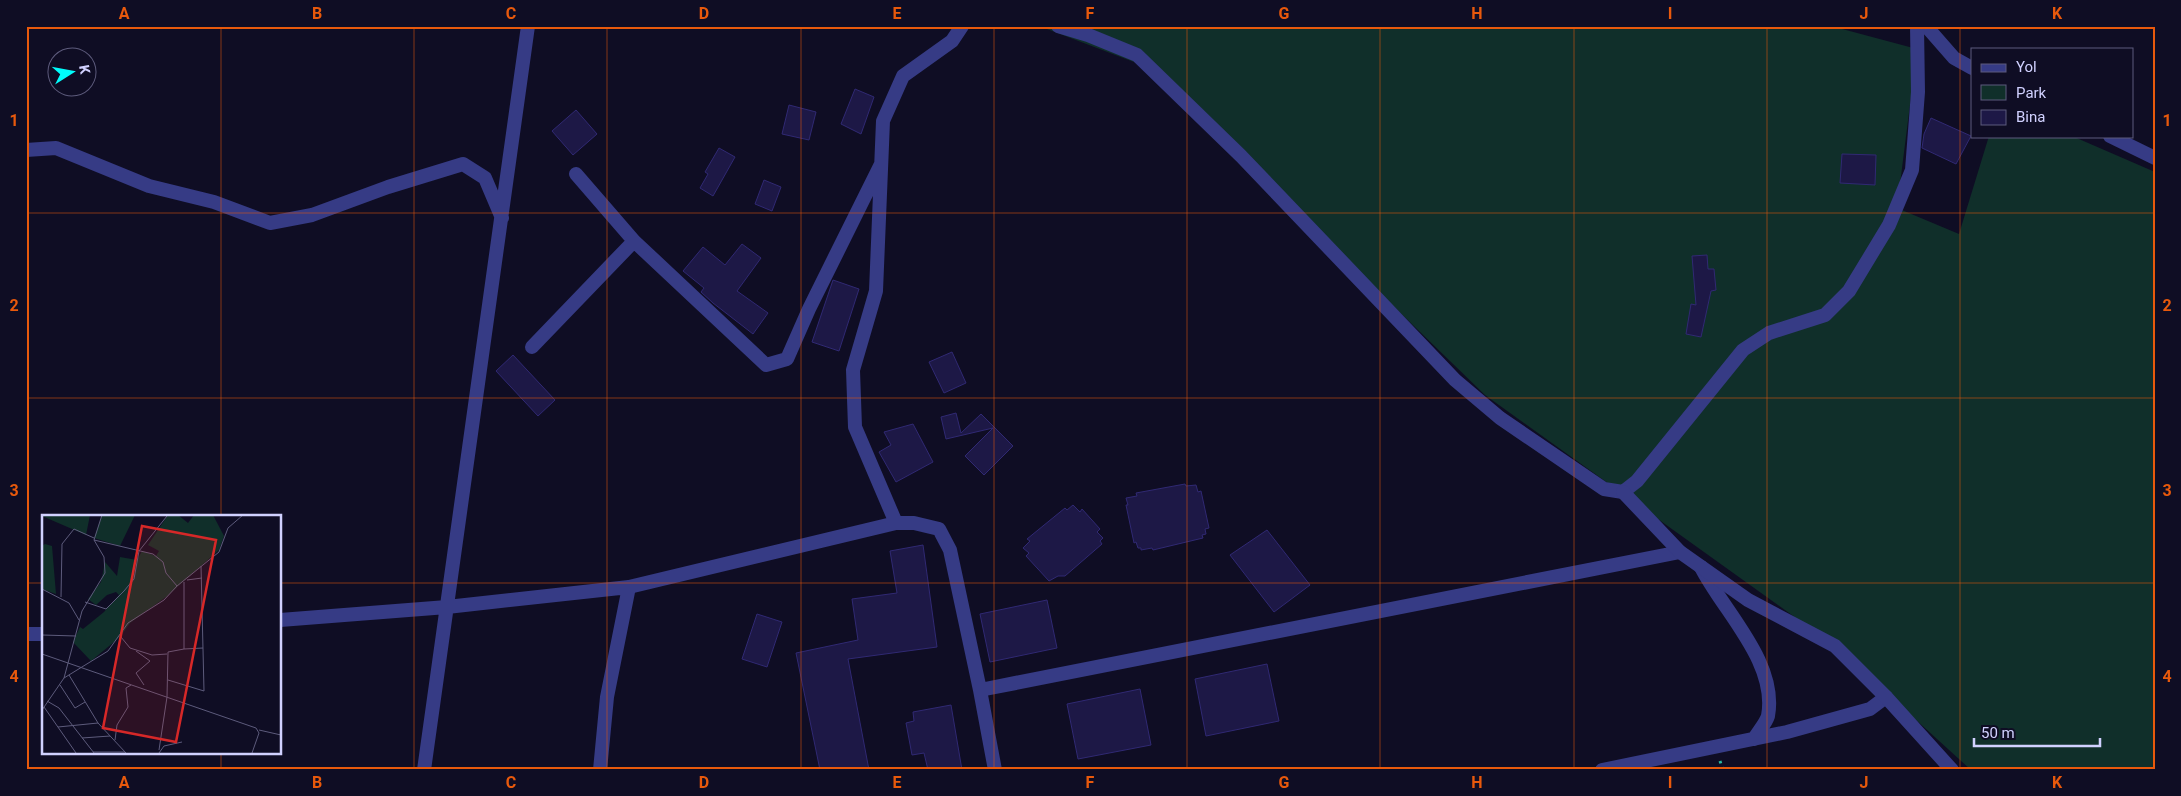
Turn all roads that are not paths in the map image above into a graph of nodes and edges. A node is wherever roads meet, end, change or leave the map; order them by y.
1 (528, 26) edge
2 (962, 26) edge
3 (1058, 26) edge
4 (1917, 26) edge
5 (1926, 26) edge
6 (1971, 67) edge
7 (2114, 138) edge
8 (26, 150) edge
9 (2155, 158) edge
10 (881, 164) junction
11 (576, 174) dead end
12 (502, 219) junction
13 (634, 241) junction
14 (532, 347) dead end
15 (1623, 492) junction
16 (896, 523) junction
17 (1680, 552) junction
18 (1701, 566) junction
19 (629, 587) junction
20 (447, 607) junction
21 (281, 620) edge
22 (26, 634) edge
23 (42, 634) edge
24 (980, 690) junction
25 (1886, 697) junction
26 (1754, 739) junction
27 (424, 770) edge
28 (600, 770) edge
29 (995, 770) edge
30 (1602, 770) edge
31 (1952, 770) edge

1 - 12 street
2 - 10 street
3 - 15 street
4 - 15 street
5 - 6 street
7 - 9 street
8 - 12 street
10 - 13 street
10 - 16 street
11 - 13 street
12 - 20 street
13 - 14 street
15 - 17 street
16 - 19 street
16 - 24 street
17 - 18 street
17 - 24 street
18 - 25 street
18 - 26 street
19 - 20 street
19 - 28 street
20 - 21 street
20 - 27 street
22 - 23 street
24 - 29 street
25 - 26 street
25 - 31 street
26 - 30 street

